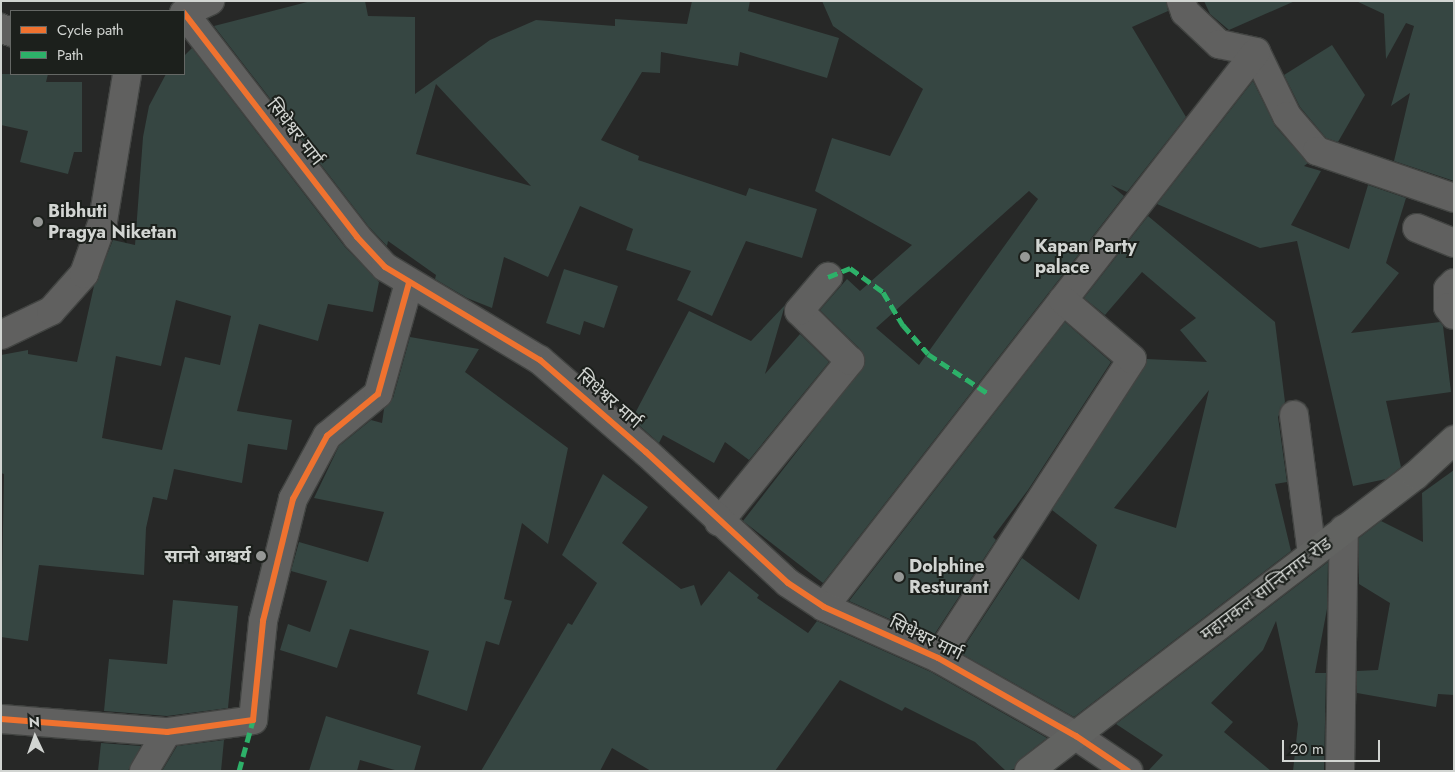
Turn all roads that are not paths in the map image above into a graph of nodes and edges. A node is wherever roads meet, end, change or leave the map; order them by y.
1 (210, 1) edge
2 (1181, 1) edge
3 (185, 13) edge
4 (185, 14) edge
5 (1256, 52) junction
6 (122, 75) edge
7 (1454, 198) edge
8 (1417, 228) dead end
9 (1454, 243) edge
10 (828, 276) dead end
11 (409, 283) junction
12 (1454, 283) edge
13 (1063, 300) junction
14 (1454, 315) edge
15 (1, 335) edge
16 (1294, 415) dead end
17 (1454, 440) edge
18 (719, 522) junction
19 (1344, 529) junction
20 (1312, 554) junction
21 (824, 607) junction
22 (938, 658) junction
23 (1, 718) edge
24 (167, 732) junction
25 (1076, 736) junction
26 (144, 771) edge
27 (1029, 771) edge
28 (1128, 771) edge
29 (1340, 771) edge

1 - 3 street
2 - 5 street
4 - 11 street, सिधेश्वर मार्ग
5 - 7 street
5 - 13 street
6 - 15 street
8 - 9 street
10 - 18 street
11 - 18 street, सिधेश्वर मार्ग
11 - 24 street
12 - 14 street
13 - 21 street
13 - 22 street
16 - 20 street
17 - 19 main road, महानकल सान्तिनगर रोड
18 - 21 street, सिधेश्वर मार्ग
19 - 20 main road, महानकल सान्तिनगर रोड
19 - 29 street
20 - 25 main road, महानकल सान्तिनगर रोड
21 - 22 street, सिधेश्वर मार्ग
22 - 25 street, सिधेश्वर मार्ग
23 - 24 street
24 - 26 street
25 - 27 main road, महानकल सान्तिनगर रोड
25 - 28 street, सिधेश्वर मार्ग

